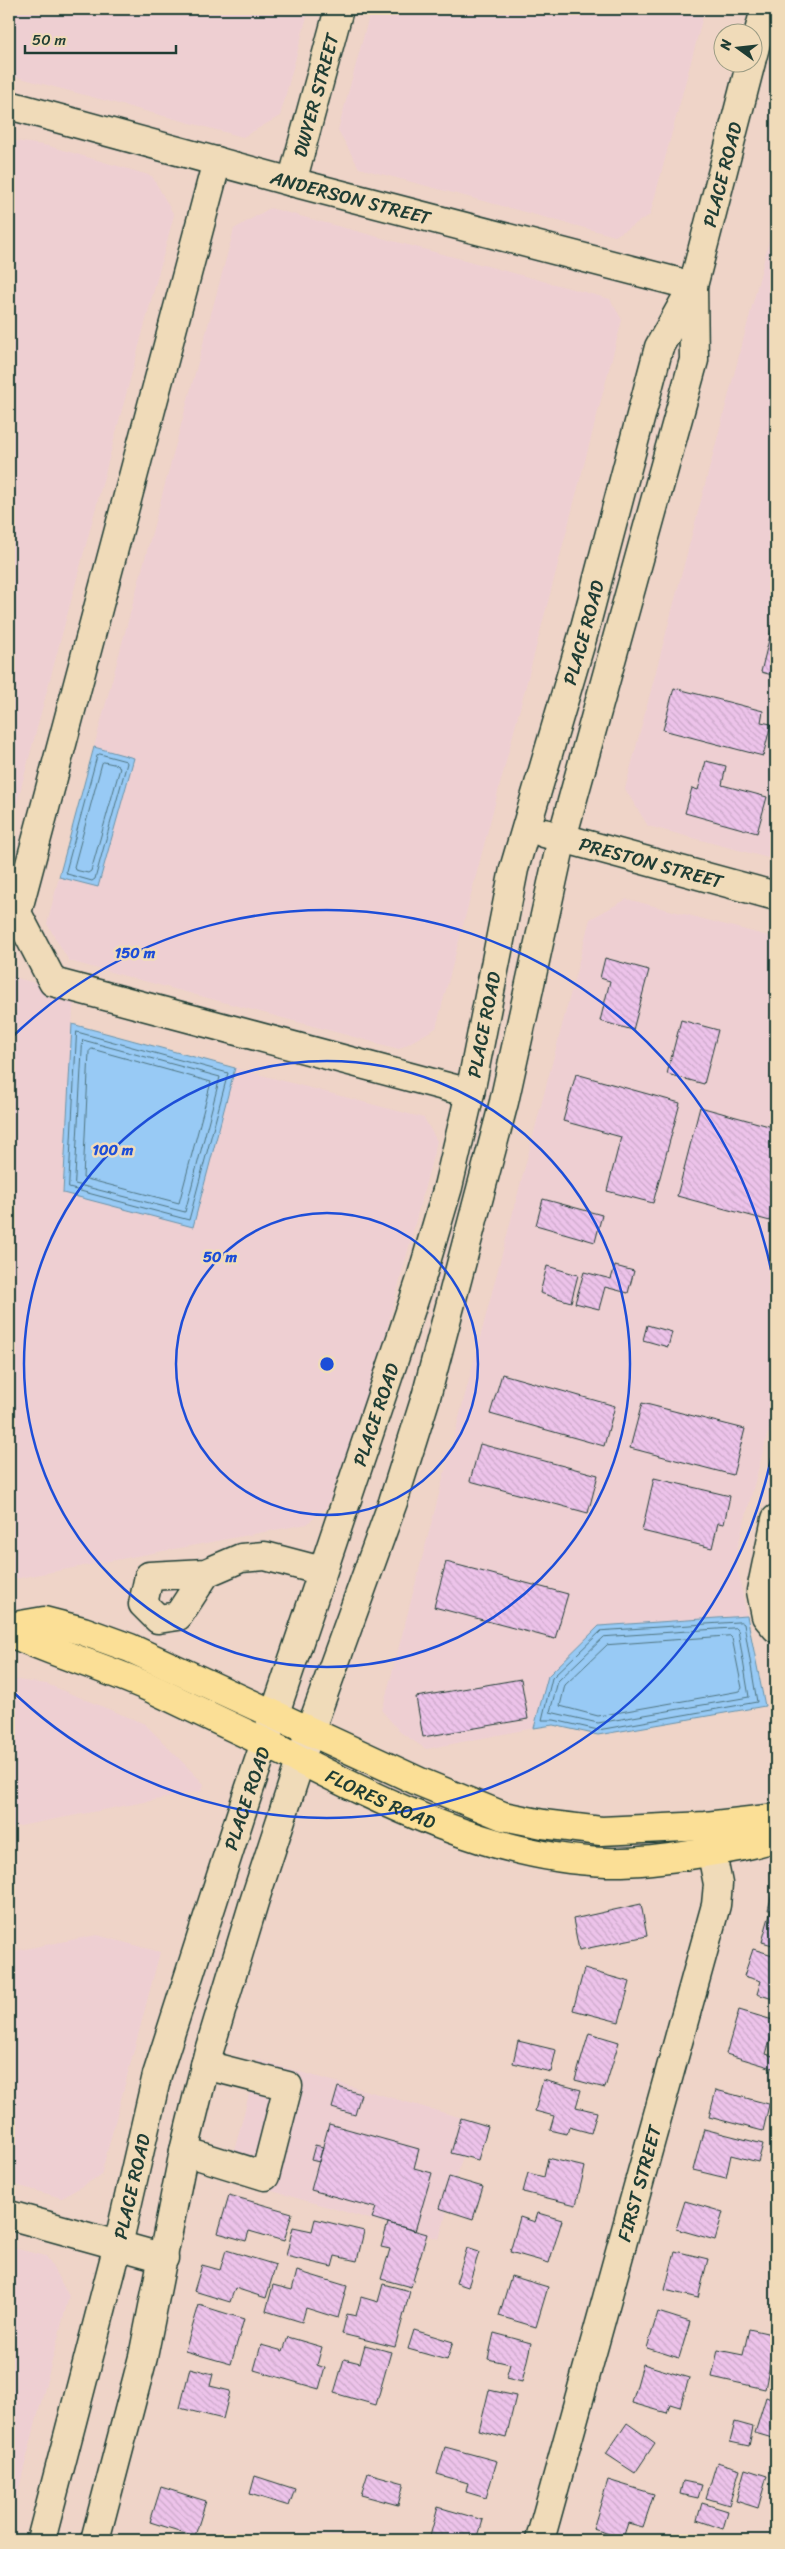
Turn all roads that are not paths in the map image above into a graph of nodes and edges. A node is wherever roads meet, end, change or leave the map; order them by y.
1 (340, 9) edge
2 (765, 9) edge
3 (762, 22) edge
4 (748, 72) edge
5 (9, 105) edge
6 (216, 161) junction
7 (292, 182) junction
8 (693, 286) junction
9 (526, 828) junction
10 (562, 838) junction
11 (776, 896) edge
12 (470, 1093) junction
13 (776, 1519) edge
14 (322, 1571) junction
15 (206, 1573) dead end
16 (9, 1627) edge
17 (776, 1628) edge
18 (9, 1632) edge
19 (274, 1714) junction
20 (310, 1731) junction
21 (265, 1742) junction
22 (300, 1761) junction
23 (776, 1818) edge
24 (776, 1837) edge
25 (709, 1839) junction
26 (206, 2065) junction
27 (184, 2151) junction
28 (9, 2215) edge
29 (118, 2245) junction
30 (164, 2258) junction
31 (41, 2540) edge
32 (95, 2540) edge
33 (540, 2540) edge

1 - 7 street, DWYER STREET
2 - 3 street
4 - 8 street, PLACE ROAD
5 - 6 street, ANDERSON STREET
6 - 7 street, ANDERSON STREET
6 - 12 street
7 - 8 street, ANDERSON STREET
8 - 9 street, PLACE ROAD
8 - 10 street, PLACE ROAD
9 - 10 street, PRESTON STREET
9 - 12 street, PLACE ROAD
10 - 11 street, PRESTON STREET
10 - 20 street, PLACE ROAD
12 - 14 street, PLACE ROAD
13 - 17 street
14 - 15 street
14 - 19 street, PLACE ROAD
16 - 19 main road, FLORES ROAD
18 - 21 main road, FLORES ROAD
19 - 20 main road, FLORES ROAD
19 - 21 street, PLACE ROAD
20 - 22 street, PLACE ROAD
20 - 25 main road, FLORES ROAD
21 - 22 main road, FLORES ROAD
21 - 29 street, PLACE ROAD
22 - 25 main road, FLORES ROAD
22 - 26 street, PLACE ROAD
23 - 25 main road, FLORES ROAD
24 - 25 main road, FLORES ROAD
25 - 33 street, FIRST STREET
26 - 27 street, PLACE ROAD
26 - 27 street
27 - 30 street, PLACE ROAD
28 - 29 street
29 - 30 street
29 - 31 street, PLACE ROAD
30 - 32 street, PLACE ROAD

